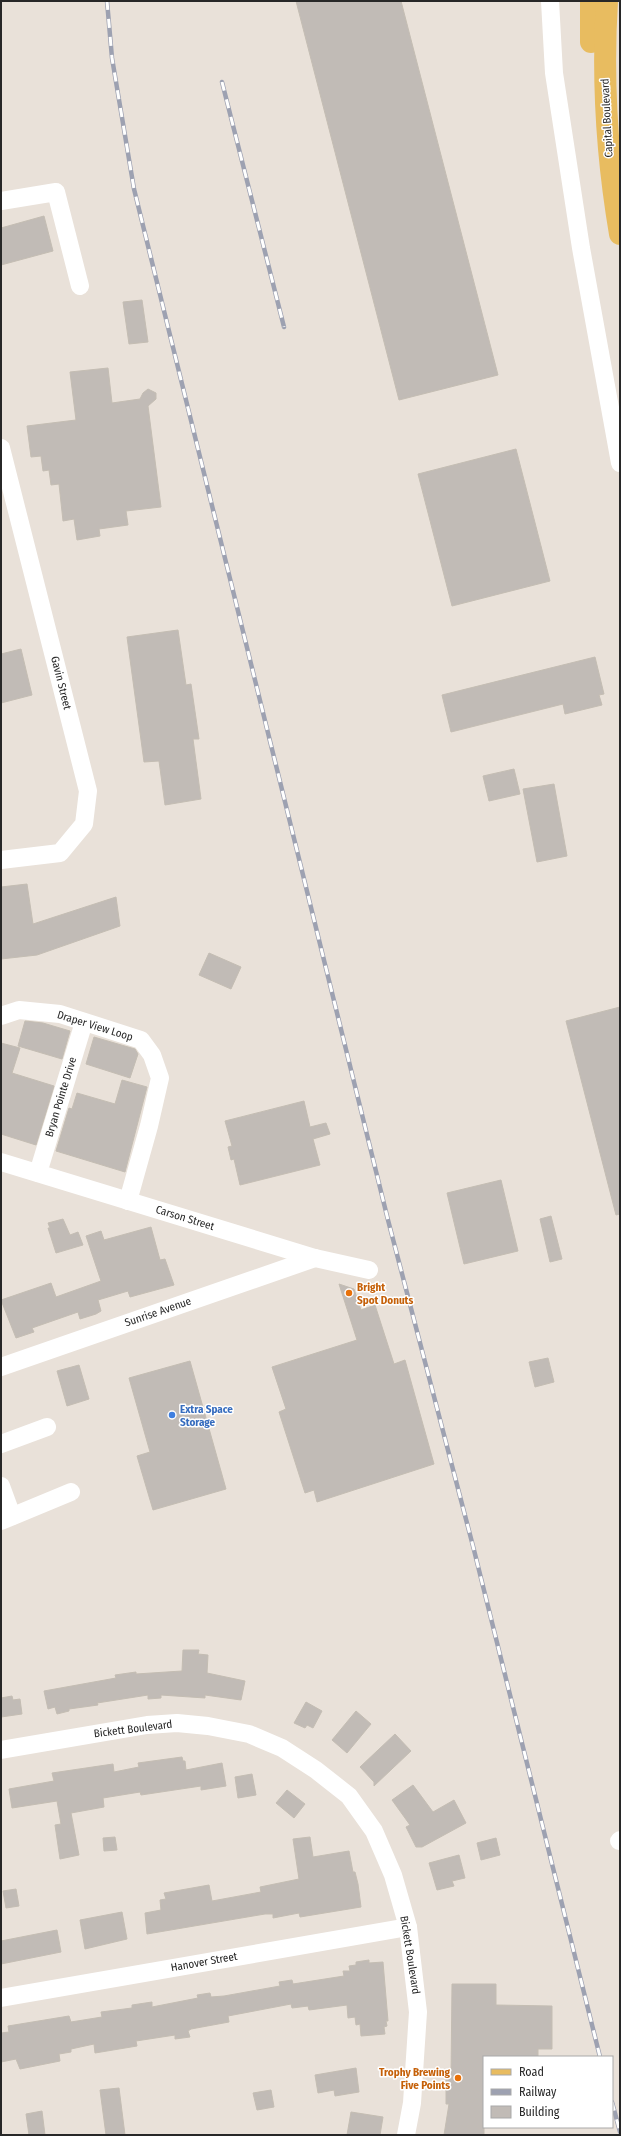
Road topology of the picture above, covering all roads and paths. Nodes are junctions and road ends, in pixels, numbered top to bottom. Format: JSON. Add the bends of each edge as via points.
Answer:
{"nodes":[{"id":1,"x":550,"y":1,"type":"edge"},
{"id":2,"x":591,"y":1,"type":"edge"},
{"id":3,"x":607,"y":1,"type":"edge"},
{"id":4,"x":606,"y":130,"type":"junction"},
{"id":5,"x":1,"y":201,"type":"edge"},
{"id":6,"x":620,"y":234,"type":"edge"},
{"id":7,"x":80,"y":286,"type":"dead end"},
{"id":8,"x":1,"y":448,"type":"edge"},
{"id":9,"x":620,"y":463,"type":"edge"},
{"id":10,"x":1,"y":860,"type":"edge"},
{"id":11,"x":1,"y":1016,"type":"edge"},
{"id":12,"x":84,"y":1022,"type":"junction"},
{"id":13,"x":1,"y":1162,"type":"edge"},
{"id":14,"x":38,"y":1173,"type":"junction"},
{"id":15,"x":128,"y":1201,"type":"junction"},
{"id":16,"x":315,"y":1258,"type":"junction"},
{"id":17,"x":369,"y":1270,"type":"dead end"},
{"id":18,"x":1,"y":1367,"type":"edge"},
{"id":19,"x":47,"y":1427,"type":"dead end"},
{"id":20,"x":1,"y":1444,"type":"edge"},
{"id":21,"x":1,"y":1486,"type":"edge"},
{"id":22,"x":70,"y":1492,"type":"dead end"},
{"id":23,"x":7,"y":1518,"type":"edge"},
{"id":24,"x":1,"y":1750,"type":"edge"},
{"id":25,"x":408,"y":1927,"type":"junction"},
{"id":26,"x":1,"y":1998,"type":"edge"},
{"id":27,"x":406,"y":2135,"type":"edge"}],
"edges":[{"from":1,"to":9,"type":"street","via":[[554,73],[581,248]]},
{"from":2,"to":4,"type":"main road","via":[[592,86]]},
{"from":3,"to":4,"type":"main road","name":"Capital Boulevard","via":[[604,73]]},
{"from":4,"to":6,"type":"main road","name":"Capital Boulevard"},
{"from":5,"to":7,"type":"street","via":[[56,192]]},
{"from":8,"to":10,"type":"street","name":"Gavin Street","via":[[88,791],[84,824],[60,853]]},
{"from":11,"to":12,"type":"street","name":"Draper View Loop","via":[[20,1010],[60,1014]]},
{"from":12,"to":14,"type":"street","name":"Bryan Pointe Drive"},
{"from":12,"to":15,"type":"street","name":"Draper View Loop","via":[[141,1040],[152,1055],[160,1078]]},
{"from":13,"to":14,"type":"street","name":"Carson Street"},
{"from":14,"to":15,"type":"street","name":"Carson Street"},
{"from":15,"to":16,"type":"street","name":"Carson Street"},
{"from":16,"to":17,"type":"street","name":"Carson Street"},
{"from":16,"to":18,"type":"street","name":"Sunrise Avenue"},
{"from":19,"to":20,"type":"street"},
{"from":21,"to":23,"type":"street"},
{"from":22,"to":23,"type":"street"},
{"from":24,"to":25,"type":"street","name":"Bickett Boulevard","via":[[147,1725],[177,1723],[249,1734],[282,1748],[349,1796],[374,1831],[393,1875]]},
{"from":25,"to":26,"type":"street","name":"Hanover Street"},
{"from":25,"to":27,"type":"street","name":"Bickett Boulevard","via":[[418,2012],[412,2103]]}]}
